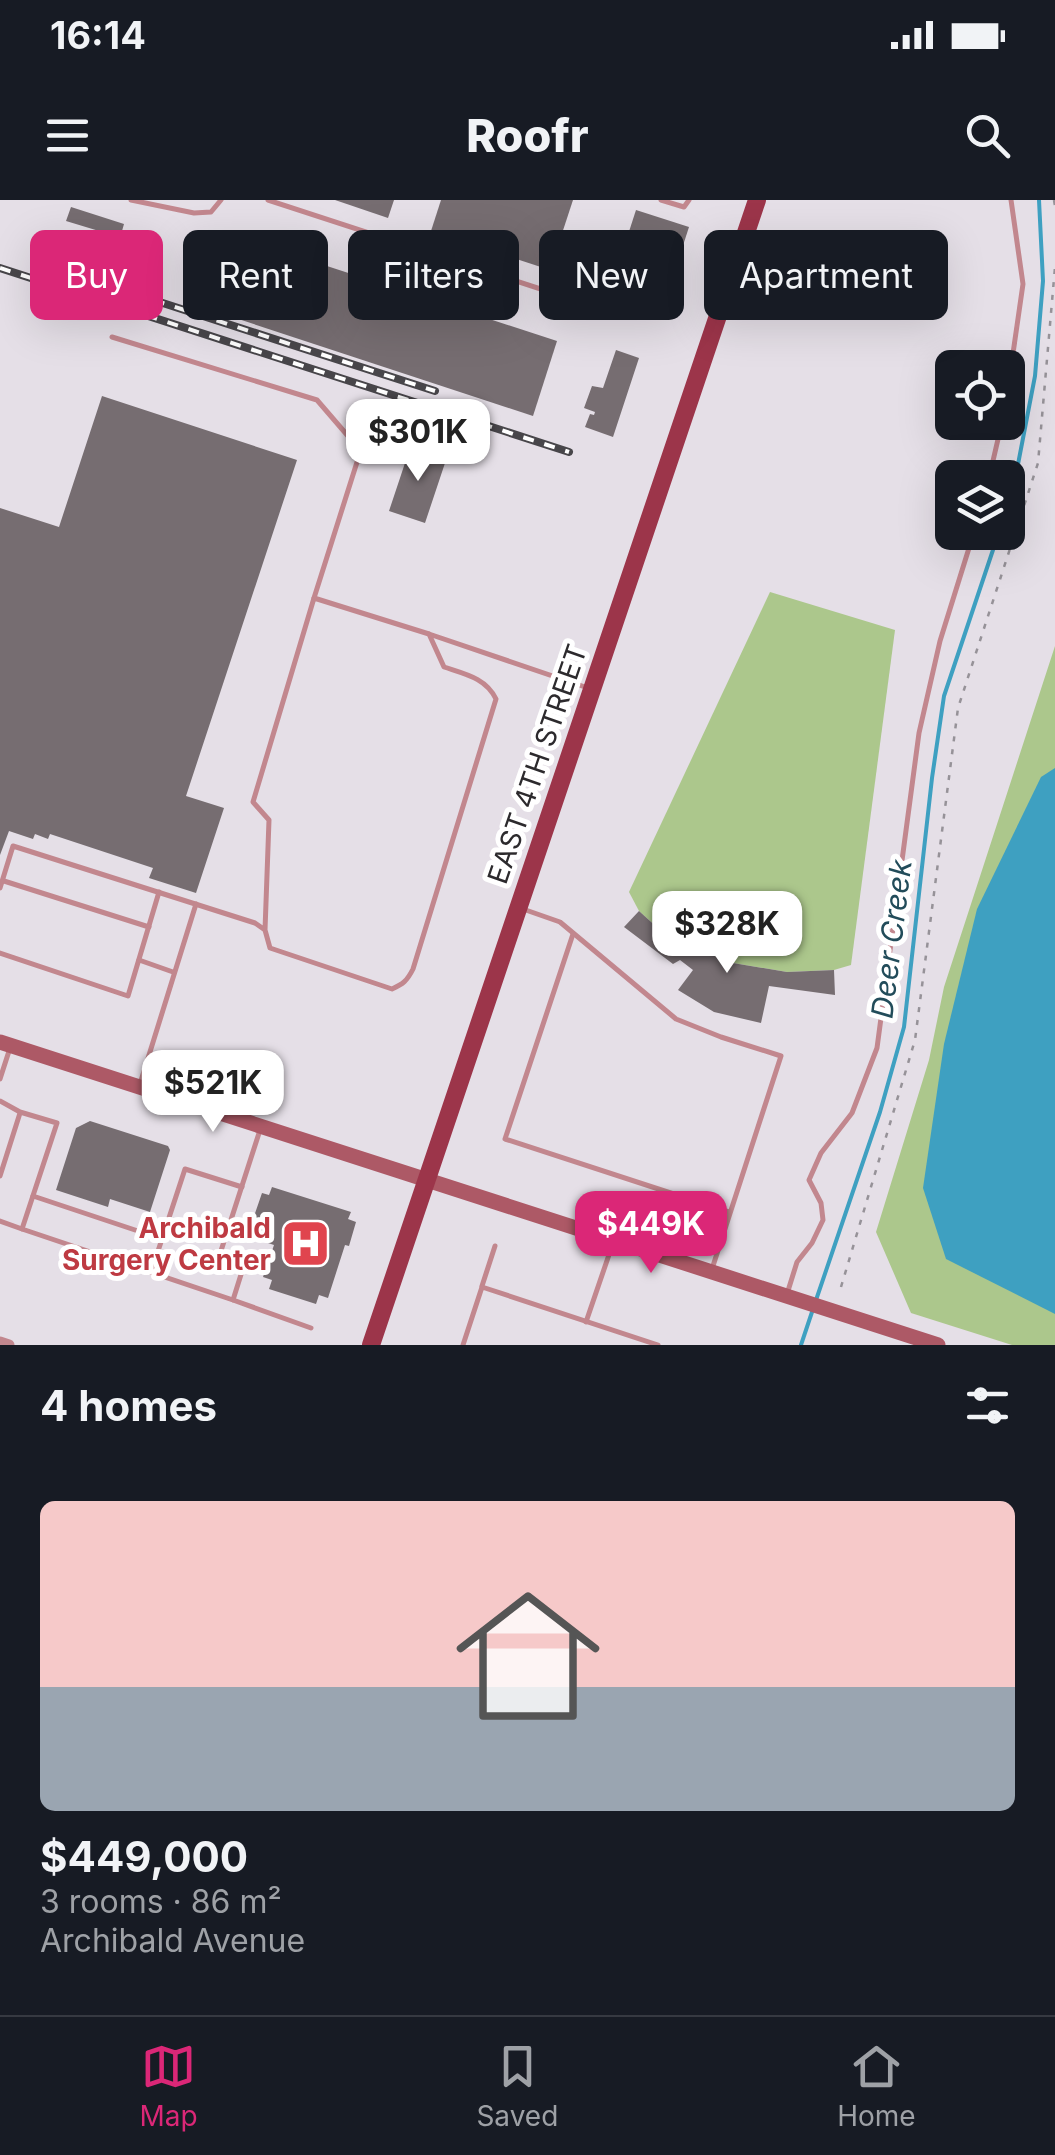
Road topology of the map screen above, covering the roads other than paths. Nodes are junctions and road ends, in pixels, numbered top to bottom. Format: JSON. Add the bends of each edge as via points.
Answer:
{"nodes":[{"id":1,"x":131,"y":200,"type":"edge"},
{"id":2,"x":221,"y":200,"type":"edge"},
{"id":3,"x":268,"y":200,"type":"edge"},
{"id":4,"x":660,"y":200,"type":"edge"},
{"id":5,"x":689,"y":200,"type":"edge"},
{"id":6,"x":1011,"y":200,"type":"edge"},
{"id":7,"x":752,"y":201,"type":"edge"},
{"id":8,"x":539,"y":288,"type":"edge"},
{"id":9,"x":112,"y":337,"type":"dead end"},
{"id":10,"x":1013,"y":350,"type":"edge"},
{"id":11,"x":968,"y":550,"type":"edge"},
{"id":12,"x":314,"y":598,"type":"junction"},
{"id":13,"x":429,"y":634,"type":"junction"},
{"id":14,"x":591,"y":689,"type":"junction"},
{"id":15,"x":1,"y":884,"type":"edge"},
{"id":16,"x":159,"y":892,"type":"junction"},
{"id":17,"x":196,"y":904,"type":"junction"},
{"id":18,"x":518,"y":907,"type":"junction"},
{"id":19,"x":148,"y":926,"type":"junction"},
{"id":20,"x":265,"y":930,"type":"junction"},
{"id":21,"x":573,"y":934,"type":"junction"},
{"id":22,"x":0,"y":953,"type":"edge"},
{"id":23,"x":140,"y":960,"type":"junction"},
{"id":24,"x":173,"y":972,"type":"junction"},
{"id":25,"x":6,"y":1044,"type":"edge"},
{"id":26,"x":0,"y":1079,"type":"edge"},
{"id":27,"x":139,"y":1087,"type":"junction"},
{"id":28,"x":0,"y":1100,"type":"edge"},
{"id":29,"x":20,"y":1112,"type":"junction"},
{"id":30,"x":261,"y":1127,"type":"junction"},
{"id":31,"x":0,"y":1176,"type":"edge"},
{"id":32,"x":424,"y":1180,"type":"junction"},
{"id":33,"x":242,"y":1187,"type":"junction"},
{"id":34,"x":33,"y":1196,"type":"junction"},
{"id":35,"x":729,"y":1212,"type":"junction"},
{"id":36,"x":0,"y":1221,"type":"edge"},
{"id":37,"x":22,"y":1229,"type":"junction"},
{"id":38,"x":162,"y":1239,"type":"junction"},
{"id":39,"x":614,"y":1240,"type":"junction"},
{"id":40,"x":494,"y":1246,"type":"dead end"},
{"id":41,"x":151,"y":1272,"type":"junction"},
{"id":42,"x":711,"y":1272,"type":"junction"},
{"id":43,"x":482,"y":1287,"type":"junction"},
{"id":44,"x":794,"y":1298,"type":"junction"},
{"id":45,"x":233,"y":1300,"type":"junction"},
{"id":46,"x":586,"y":1322,"type":"junction"},
{"id":47,"x":311,"y":1328,"type":"dead end"},
{"id":48,"x":0,"y":1342,"type":"edge"},
{"id":49,"x":8,"y":1345,"type":"edge"},
{"id":50,"x":370,"y":1345,"type":"edge"},
{"id":51,"x":462,"y":1345,"type":"edge"},
{"id":52,"x":658,"y":1345,"type":"edge"},
{"id":53,"x":938,"y":1345,"type":"edge"}],
"edges":[{"from":1,"to":2,"type":"lane","via":[[194,213],[211,212]]},
{"from":3,"to":8,"type":"lane"},
{"from":4,"to":5,"type":"lane","via":[[684,206]]},
{"from":6,"to":10,"type":"lane","via":[[1022,284]]},
{"from":7,"to":14,"type":"main road","name":"EAST 4TH STREET"},
{"from":9,"to":12,"type":"lane","via":[[317,400],[348,436],[358,459]]},
{"from":11,"to":44,"type":"lane","via":[[918,733],[877,1048],[852,1113],[821,1153],[810,1180],[823,1220],[797,1262]]},
{"from":12,"to":13,"type":"lane"},
{"from":12,"to":20,"type":"lane","via":[[253,802],[269,820]]},
{"from":13,"to":14,"type":"lane"},
{"from":13,"to":20,"type":"lane","via":[[444,667],[478,679],[496,699],[407,981],[392,990],[270,948]]},
{"from":14,"to":18,"type":"main road","name":"EAST 4TH STREET"},
{"from":15,"to":16,"type":"lane","via":[[14,846]]},
{"from":15,"to":19,"type":"lane"},
{"from":16,"to":17,"type":"lane"},
{"from":16,"to":19,"type":"lane"},
{"from":17,"to":20,"type":"lane"},
{"from":17,"to":24,"type":"lane"},
{"from":18,"to":21,"type":"lane","via":[[560,922]]},
{"from":18,"to":32,"type":"main road","name":"EAST 4TH STREET"},
{"from":19,"to":23,"type":"lane"},
{"from":21,"to":35,"type":"lane","via":[[676,1020],[781,1056]]},
{"from":21,"to":35,"type":"lane","via":[[504,1139]]},
{"from":22,"to":23,"type":"lane","via":[[128,996]]},
{"from":23,"to":24,"type":"lane"},
{"from":24,"to":27,"type":"lane"},
{"from":25,"to":26,"type":"lane"},
{"from":25,"to":27,"type":"main road"},
{"from":27,"to":30,"type":"main road"},
{"from":28,"to":29,"type":"lane"},
{"from":29,"to":31,"type":"lane"},
{"from":29,"to":34,"type":"lane","via":[[57,1123]]},
{"from":30,"to":32,"type":"main road"},
{"from":30,"to":33,"type":"lane"},
{"from":32,"to":39,"type":"main road"},
{"from":32,"to":50,"type":"main road","name":"EAST 4TH STREET"},
{"from":33,"to":38,"type":"lane","via":[[185,1168]]},
{"from":33,"to":45,"type":"lane","via":[[219,1257],[244,1265]]},
{"from":34,"to":37,"type":"lane"},
{"from":34,"to":38,"type":"lane"},
{"from":35,"to":42,"type":"lane"},
{"from":36,"to":37,"type":"lane"},
{"from":37,"to":41,"type":"lane"},
{"from":38,"to":41,"type":"lane"},
{"from":39,"to":42,"type":"main road"},
{"from":39,"to":46,"type":"lane"},
{"from":40,"to":43,"type":"lane"},
{"from":41,"to":45,"type":"lane"},
{"from":42,"to":44,"type":"main road"},
{"from":43,"to":46,"type":"lane"},
{"from":43,"to":51,"type":"lane"},
{"from":44,"to":53,"type":"main road"},
{"from":45,"to":47,"type":"lane"},
{"from":46,"to":52,"type":"lane"},
{"from":48,"to":49,"type":"street"}]}
